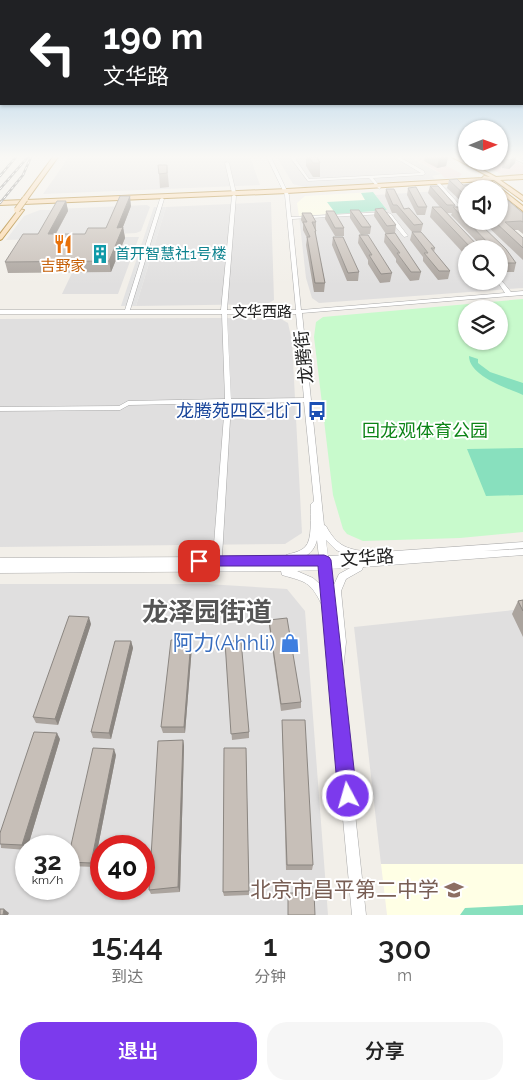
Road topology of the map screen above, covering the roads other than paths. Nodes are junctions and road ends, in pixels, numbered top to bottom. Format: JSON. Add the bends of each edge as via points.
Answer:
{"nodes":[{"id":1,"x":162,"y":199,"type":"edge"},
{"id":2,"x":26,"y":200,"type":"edge"},
{"id":3,"x":134,"y":200,"type":"edge"},
{"id":4,"x":234,"y":200,"type":"edge"},
{"id":5,"x":288,"y":200,"type":"edge"},
{"id":6,"x":511,"y":200,"type":"edge"},
{"id":7,"x":0,"y":204,"type":"edge"},
{"id":8,"x":523,"y":209,"type":"edge"},
{"id":9,"x":19,"y":210,"type":"junction"},
{"id":10,"x":290,"y":218,"type":"junction"},
{"id":11,"x":0,"y":232,"type":"edge"},
{"id":12,"x":406,"y":236,"type":"dead end"},
{"id":13,"x":0,"y":238,"type":"edge"},
{"id":14,"x":506,"y":290,"type":"edge"},
{"id":15,"x":523,"y":293,"type":"edge"},
{"id":16,"x":509,"y":294,"type":"junction"},
{"id":17,"x":0,"y":312,"type":"edge"},
{"id":18,"x":126,"y":312,"type":"junction"},
{"id":19,"x":224,"y":312,"type":"junction"},
{"id":20,"x":299,"y":312,"type":"junction"},
{"id":21,"x":308,"y":400,"type":"junction"},
{"id":22,"x":228,"y":402,"type":"junction"},
{"id":23,"x":0,"y":409,"type":"edge"},
{"id":24,"x":317,"y":489,"type":"junction"},
{"id":25,"x":318,"y":504,"type":"junction"},
{"id":26,"x":523,"y":545,"type":"edge"},
{"id":27,"x":440,"y":552,"type":"junction"},
{"id":28,"x":523,"y":552,"type":"edge"},
{"id":29,"x":0,"y":562,"type":"edge"},
{"id":30,"x":385,"y":563,"type":"junction"},
{"id":31,"x":216,"y":564,"type":"junction"},
{"id":32,"x":324,"y":564,"type":"junction"},
{"id":33,"x":0,"y":569,"type":"edge"},
{"id":34,"x":330,"y":624,"type":"junction"},
{"id":35,"x":338,"y":698,"type":"junction"},
{"id":36,"x":359,"y":915,"type":"edge"}],
"edges":[{"from":1,"to":18,"type":"street"},
{"from":2,"to":9,"type":"main road","bridge":true},
{"from":3,"to":7,"type":"main road"},
{"from":4,"to":19,"type":"street"},
{"from":5,"to":10,"type":"street","name":"龙腾街"},
{"from":6,"to":8,"type":"main road"},
{"from":9,"to":11,"type":"main road"},
{"from":9,"to":13,"type":"main road"},
{"from":10,"to":12,"type":"street","via":[[385,213]]},
{"from":10,"to":20,"type":"street","name":"龙腾街"},
{"from":14,"to":16,"type":"street"},
{"from":15,"to":16,"type":"street","name":"文华西路"},
{"from":16,"to":20,"type":"street","name":"文华西路"},
{"from":17,"to":18,"type":"street","name":"文华西路"},
{"from":18,"to":19,"type":"street","name":"文华西路"},
{"from":19,"to":20,"type":"street","name":"文华西路"},
{"from":19,"to":22,"type":"street"},
{"from":20,"to":21,"type":"street","name":"龙腾街"},
{"from":21,"to":22,"type":"street"},
{"from":21,"to":24,"type":"street","name":"龙腾街"},
{"from":22,"to":23,"type":"street","via":[[128,403],[120,408]]},
{"from":22,"to":31,"type":"street"},
{"from":24,"to":25,"type":"street","name":"龙腾街"},
{"from":24,"to":31,"type":"street","via":[[314,540],[308,551],[288,557],[249,558]]},
{"from":25,"to":27,"type":"street","via":[[327,536],[344,551],[358,554]]},
{"from":25,"to":32,"type":"street","name":"龙腾街"},
{"from":26,"to":27,"type":"street","name":"文华路"},
{"from":27,"to":32,"type":"street","name":"文华路"},
{"from":28,"to":30,"type":"street","name":"文华路"},
{"from":29,"to":31,"type":"street","name":"文华路"},
{"from":30,"to":32,"type":"street","name":"文华路"},
{"from":30,"to":35,"type":"street","via":[[353,570],[342,577],[337,586],[341,642]]},
{"from":31,"to":32,"type":"street","name":"文华路"},
{"from":31,"to":33,"type":"street","name":"文华路"},
{"from":31,"to":34,"type":"street","via":[[244,571],[281,571],[304,576],[322,594]]},
{"from":32,"to":34,"type":"street","name":"龙腾街"},
{"from":34,"to":35,"type":"street"},
{"from":35,"to":36,"type":"street"}]}
